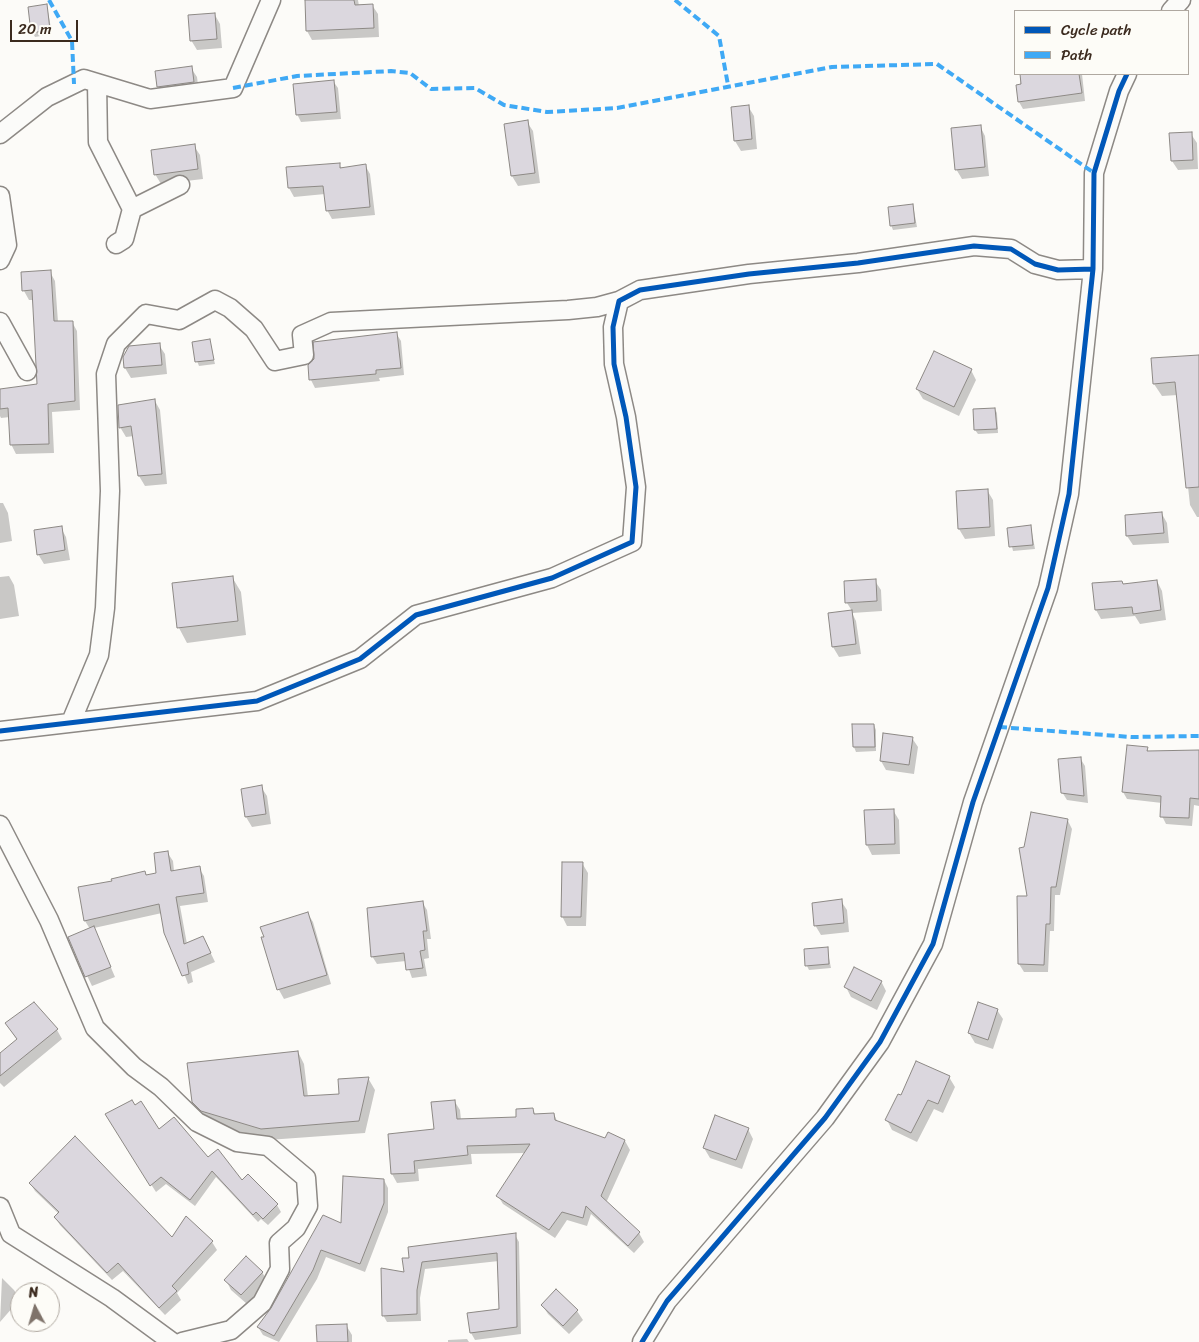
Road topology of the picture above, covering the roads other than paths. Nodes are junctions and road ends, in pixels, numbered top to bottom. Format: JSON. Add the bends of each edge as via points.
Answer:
{"nodes":[{"id":1,"x":271,"y":0,"type":"edge"},
{"id":2,"x":1182,"y":0,"type":"edge"},
{"id":3,"x":1172,"y":10,"type":"edge"},
{"id":4,"x":1127,"y":75,"type":"edge"},
{"id":5,"x":97,"y":83,"type":"junction"},
{"id":6,"x":0,"y":134,"type":"edge"},
{"id":7,"x":180,"y":185,"type":"dead end"},
{"id":8,"x":0,"y":196,"type":"edge"},
{"id":9,"x":132,"y":209,"type":"junction"},
{"id":10,"x":116,"y":244,"type":"dead end"},
{"id":11,"x":0,"y":260,"type":"edge"},
{"id":12,"x":1093,"y":270,"type":"junction"},
{"id":13,"x":619,"y":301,"type":"junction"},
{"id":14,"x":0,"y":322,"type":"edge"},
{"id":15,"x":28,"y":371,"type":"dead end"},
{"id":16,"x":71,"y":722,"type":"junction"},
{"id":17,"x":0,"y":731,"type":"edge"},
{"id":18,"x":0,"y":825,"type":"edge"},
{"id":19,"x":0,"y":1206,"type":"edge"},
{"id":20,"x":172,"y":1342,"type":"edge"},
{"id":21,"x":182,"y":1342,"type":"edge"},
{"id":22,"x":642,"y":1342,"type":"edge"}],
"edges":[{"from":1,"to":5,"type":"street","via":[[234,88],[150,99]]},
{"from":2,"to":3,"type":"street"},
{"from":4,"to":12,"type":"street","via":[[1094,173]]},
{"from":5,"to":6,"type":"street","via":[[84,79],[47,97]]},
{"from":5,"to":9,"type":"street","via":[[98,142]]},
{"from":7,"to":9,"type":"street"},
{"from":8,"to":11,"type":"street","via":[[7,245]]},
{"from":9,"to":10,"type":"street","via":[[124,238]]},
{"from":12,"to":13,"type":"street","via":[[1058,270],[1035,264],[1011,249],[974,246],[640,290]]},
{"from":12,"to":22,"type":"street","via":[[1069,494],[1048,588],[973,802],[933,944],[880,1042],[825,1118],[667,1301]]},
{"from":13,"to":16,"type":"street","via":[[613,327],[614,354],[636,487],[632,542],[552,578],[416,615],[360,659],[257,701]]},
{"from":13,"to":16,"type":"street","via":[[568,310],[331,322],[302,335],[304,355],[275,361],[254,329],[230,308],[215,300],[179,320],[146,314],[116,344],[106,374],[110,491],[105,608],[100,655]]},
{"from":14,"to":15,"type":"street"},
{"from":16,"to":17,"type":"street"},
{"from":18,"to":21,"type":"street","via":[[49,920],[95,1028],[134,1068],[161,1087],[197,1122],[237,1142],[268,1146],[306,1178],[308,1206],[296,1228],[279,1244],[280,1269],[262,1303],[231,1330]]},
{"from":19,"to":20,"type":"street","via":[[11,1234],[112,1298]]}]}
